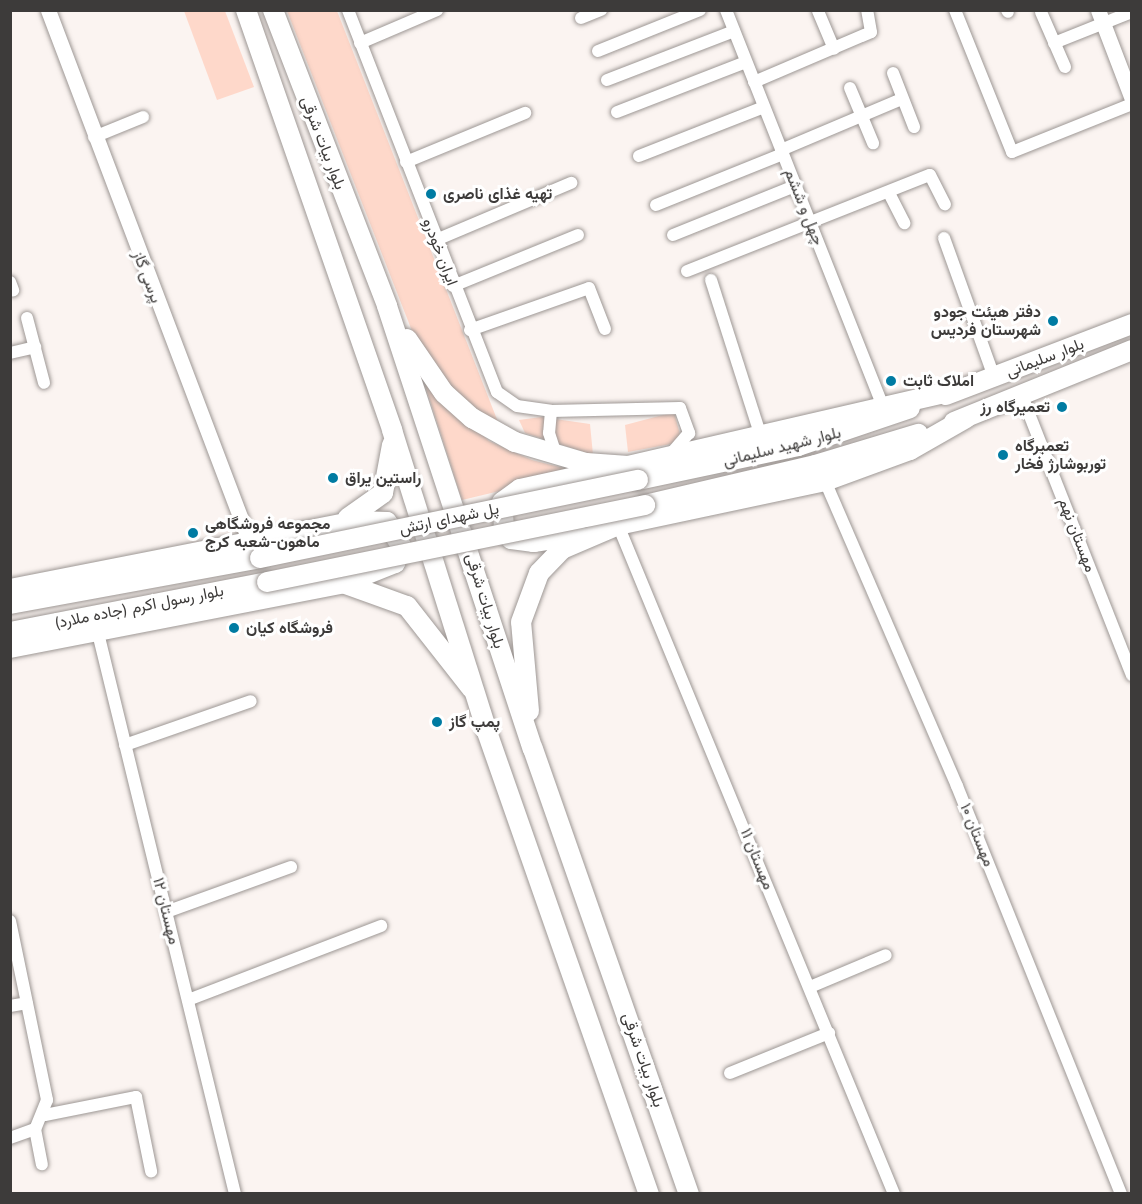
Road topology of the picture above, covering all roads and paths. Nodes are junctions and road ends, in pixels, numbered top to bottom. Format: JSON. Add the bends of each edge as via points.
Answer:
{"nodes":[{"id":1,"x":48,"y":10,"type":"edge"},
{"id":2,"x":246,"y":10,"type":"edge"},
{"id":3,"x":273,"y":10,"type":"edge"},
{"id":4,"x":348,"y":10,"type":"edge"},
{"id":5,"x":438,"y":10,"type":"edge"},
{"id":6,"x":601,"y":10,"type":"edge"},
{"id":7,"x":700,"y":10,"type":"edge"},
{"id":8,"x":726,"y":10,"type":"edge"},
{"id":9,"x":867,"y":10,"type":"edge"},
{"id":10,"x":955,"y":10,"type":"edge"},
{"id":11,"x":818,"y":11,"type":"edge"},
{"id":12,"x":1041,"y":12,"type":"dead end"},
{"id":13,"x":1131,"y":12,"type":"edge"},
{"id":14,"x":1101,"y":17,"type":"edge"},
{"id":15,"x":581,"y":18,"type":"dead end"},
{"id":16,"x":734,"y":31,"type":"junction"},
{"id":17,"x":360,"y":43,"type":"junction"},
{"id":18,"x":1054,"y":43,"type":"junction"},
{"id":19,"x":834,"y":49,"type":"junction"},
{"id":20,"x":598,"y":51,"type":"dead end"},
{"id":21,"x":746,"y":62,"type":"junction"},
{"id":22,"x":1065,"y":67,"type":"dead end"},
{"id":23,"x":893,"y":73,"type":"dead end"},
{"id":24,"x":607,"y":80,"type":"dead end"},
{"id":25,"x":754,"y":82,"type":"junction"},
{"id":26,"x":850,"y":88,"type":"dead end"},
{"id":27,"x":902,"y":99,"type":"junction"},
{"id":28,"x":1131,"y":99,"type":"edge"},
{"id":29,"x":1131,"y":104,"type":"edge"},
{"id":30,"x":764,"y":107,"type":"junction"},
{"id":31,"x":617,"y":111,"type":"dead end"},
{"id":32,"x":525,"y":113,"type":"dead end"},
{"id":33,"x":862,"y":116,"type":"junction"},
{"id":34,"x":142,"y":117,"type":"dead end"},
{"id":35,"x":914,"y":127,"type":"dead end"},
{"id":36,"x":94,"y":137,"type":"junction"},
{"id":37,"x":873,"y":143,"type":"dead end"},
{"id":38,"x":782,"y":152,"type":"junction"},
{"id":39,"x":639,"y":156,"type":"dead end"},
{"id":40,"x":406,"y":162,"type":"junction"},
{"id":41,"x":571,"y":183,"type":"dead end"},
{"id":42,"x":795,"y":186,"type":"junction"},
{"id":43,"x":888,"y":193,"type":"junction"},
{"id":44,"x":945,"y":204,"type":"dead end"},
{"id":45,"x":656,"y":206,"type":"dead end"},
{"id":46,"x":904,"y":223,"type":"dead end"},
{"id":47,"x":811,"y":225,"type":"junction"},
{"id":48,"x":578,"y":235,"type":"dead end"},
{"id":49,"x":674,"y":235,"type":"dead end"},
{"id":50,"x":944,"y":238,"type":"dead end"},
{"id":51,"x":435,"y":240,"type":"junction"},
{"id":52,"x":687,"y":271,"type":"dead end"},
{"id":53,"x":711,"y":280,"type":"dead end"},
{"id":54,"x":453,"y":286,"type":"junction"},
{"id":55,"x":387,"y":306,"type":"junction"},
{"id":56,"x":27,"y":318,"type":"dead end"},
{"id":57,"x":1131,"y":324,"type":"edge"},
{"id":58,"x":605,"y":329,"type":"dead end"},
{"id":59,"x":470,"y":330,"type":"junction"},
{"id":60,"x":35,"y":347,"type":"junction"},
{"id":61,"x":1131,"y":350,"type":"edge"},
{"id":62,"x":10,"y":353,"type":"edge"},
{"id":63,"x":994,"y":377,"type":"junction"},
{"id":64,"x":44,"y":383,"type":"dead end"},
{"id":65,"x":957,"y":390,"type":"junction"},
{"id":66,"x":1022,"y":396,"type":"junction"},
{"id":67,"x":882,"y":404,"type":"junction"},
{"id":68,"x":551,"y":411,"type":"junction"},
{"id":69,"x":966,"y":418,"type":"junction"},
{"id":70,"x":392,"y":430,"type":"junction"},
{"id":71,"x":914,"y":435,"type":"joint"},
{"id":72,"x":761,"y":437,"type":"junction"},
{"id":73,"x":556,"y":455,"type":"junction"},
{"id":74,"x":666,"y":458,"type":"junction"},
{"id":75,"x":633,"y":473,"type":"junction"},
{"id":76,"x":825,"y":481,"type":"junction"},
{"id":77,"x":645,"y":505,"type":"joint"},
{"id":78,"x":618,"y":525,"type":"junction"},
{"id":79,"x":330,"y":527,"type":"junction"},
{"id":80,"x":592,"y":532,"type":"junction"},
{"id":81,"x":255,"y":550,"type":"junction"},
{"id":82,"x":267,"y":582,"type":"joint"},
{"id":83,"x":343,"y":583,"type":"junction"},
{"id":84,"x":10,"y":589,"type":"edge"},
{"id":85,"x":10,"y":604,"type":"edge"},
{"id":86,"x":97,"y":629,"type":"junction"},
{"id":87,"x":10,"y":632,"type":"edge"},
{"id":88,"x":10,"y":648,"type":"edge"},
{"id":89,"x":1131,"y":675,"type":"edge"},
{"id":90,"x":473,"y":690,"type":"junction"},
{"id":91,"x":251,"y":700,"type":"dead end"},
{"id":92,"x":125,"y":745,"type":"junction"},
{"id":93,"x":533,"y":749,"type":"junction"},
{"id":94,"x":291,"y":867,"type":"dead end"},
{"id":95,"x":166,"y":912,"type":"junction"},
{"id":96,"x":10,"y":921,"type":"edge"},
{"id":97,"x":381,"y":926,"type":"dead end"},
{"id":98,"x":886,"y":955,"type":"dead end"},
{"id":99,"x":810,"y":987,"type":"junction"},
{"id":100,"x":188,"y":1000,"type":"junction"},
{"id":101,"x":27,"y":1003,"type":"junction"},
{"id":102,"x":10,"y":1006,"type":"edge"},
{"id":103,"x":829,"y":1033,"type":"junction"},
{"id":104,"x":730,"y":1073,"type":"dead end"},
{"id":105,"x":45,"y":1115,"type":"junction"},
{"id":106,"x":34,"y":1129,"type":"junction"},
{"id":107,"x":10,"y":1138,"type":"edge"},
{"id":108,"x":42,"y":1164,"type":"dead end"},
{"id":109,"x":151,"y":1171,"type":"dead end"},
{"id":110,"x":235,"y":1194,"type":"edge"},
{"id":111,"x":649,"y":1194,"type":"edge"},
{"id":112,"x":689,"y":1194,"type":"edge"},
{"id":113,"x":894,"y":1194,"type":"edge"},
{"id":114,"x":1120,"y":1194,"type":"edge"}],
"edges":[{"from":1,"to":36,"type":"street","name":"پرسی گاز"},
{"from":2,"to":70,"type":"main road","name":"بلوار بیات شرقی"},
{"from":3,"to":55,"type":"main road","name":"بلوار بیات شرقی"},
{"from":4,"to":17,"type":"street","name":"ایران خودرو"},
{"from":5,"to":17,"type":"street"},
{"from":6,"to":15,"type":"street"},
{"from":7,"to":20,"type":"street"},
{"from":8,"to":16,"type":"street","name":"چهل و ششم"},
{"from":9,"to":19,"type":"street","via":[[874,28]]},
{"from":10,"to":29,"type":"street","via":[[1012,152]]},
{"from":11,"to":19,"type":"street"},
{"from":12,"to":18,"type":"street"},
{"from":13,"to":14,"type":"street"},
{"from":14,"to":18,"type":"street"},
{"from":14,"to":28,"type":"street"},
{"from":16,"to":21,"type":"street","name":"چهل و ششم"},
{"from":16,"to":24,"type":"street"},
{"from":17,"to":40,"type":"street","name":"ایران خودرو"},
{"from":18,"to":22,"type":"street"},
{"from":19,"to":25,"type":"street"},
{"from":21,"to":25,"type":"street","name":"چهل و ششم"},
{"from":21,"to":31,"type":"street"},
{"from":23,"to":27,"type":"street"},
{"from":25,"to":30,"type":"street","name":"چهل و ششم"},
{"from":26,"to":33,"type":"street"},
{"from":27,"to":33,"type":"street"},
{"from":27,"to":35,"type":"street"},
{"from":30,"to":38,"type":"street","name":"چهل و ششم"},
{"from":30,"to":39,"type":"street"},
{"from":32,"to":40,"type":"street"},
{"from":33,"to":37,"type":"street"},
{"from":33,"to":38,"type":"street"},
{"from":34,"to":36,"type":"street"},
{"from":36,"to":81,"type":"street","name":"پرسی گاز"},
{"from":38,"to":42,"type":"street","name":"چهل و ششم"},
{"from":38,"to":45,"type":"street"},
{"from":40,"to":51,"type":"street","name":"ایران خودرو"},
{"from":41,"to":51,"type":"street"},
{"from":42,"to":47,"type":"street","name":"چهل و ششم"},
{"from":42,"to":49,"type":"street"},
{"from":43,"to":44,"type":"street","via":[[930,175]]},
{"from":43,"to":46,"type":"street"},
{"from":43,"to":47,"type":"street"},
{"from":47,"to":52,"type":"street"},
{"from":47,"to":67,"type":"street","name":"چهل و ششم"},
{"from":48,"to":54,"type":"street"},
{"from":50,"to":63,"type":"street"},
{"from":51,"to":54,"type":"street","name":"ایران خودرو"},
{"from":53,"to":72,"type":"street"},
{"from":54,"to":59,"type":"street","name":"ایران خودرو"},
{"from":55,"to":73,"type":"main road","via":[[428,372],[456,406],[491,431]]},
{"from":55,"to":93,"type":"main road","name":"بلوار بیات شرقی"},
{"from":56,"to":60,"type":"street"},
{"from":57,"to":63,"type":"main road","name":"بلوار سلیمانی"},
{"from":58,"to":59,"type":"street","via":[[589,288]]},
{"from":59,"to":68,"type":"street","name":"ایران خودرو","via":[[497,392],[517,406]]},
{"from":60,"to":62,"type":"street"},
{"from":60,"to":64,"type":"street"},
{"from":61,"to":66,"type":"main road","name":"بلوار سلیمانی"},
{"from":63,"to":65,"type":"main road","name":"بلوار سلیمانی"},
{"from":65,"to":67,"type":"main road"},
{"from":65,"to":75,"type":"main road","name":"بلوار شهید سلیمانی","via":[[798,446]]},
{"from":66,"to":69,"type":"main road","name":"بلوار سلیمانی"},
{"from":66,"to":89,"type":"street","name":"مهستان نهم"},
{"from":67,"to":72,"type":"main road"},
{"from":68,"to":73,"type":"street","via":[[549,433]]},
{"from":68,"to":74,"type":"street","via":[[680,408],[689,433]]},
{"from":69,"to":71,"type":"main road","name":"بلوار سلیمانی"},
{"from":69,"to":76,"type":"main road","via":[[910,450]]},
{"from":70,"to":79,"type":"main road","via":[[393,462],[383,494],[365,510]]},
{"from":70,"to":90,"type":"main road","name":"بلوار بیات شرقی"},
{"from":71,"to":77,"type":"main road","name":"بلوار شهید سلیمانی"},
{"from":72,"to":74,"type":"main road"},
{"from":73,"to":75,"type":"main road"},
{"from":74,"to":75,"type":"main road"},
{"from":75,"to":80,"type":"main road","via":[[520,489],[502,502],[504,528],[517,542]]},
{"from":75,"to":81,"type":"main road","name":"پل شهدای ارتش","bridge":true},
{"from":76,"to":78,"type":"main road"},
{"from":76,"to":114,"type":"street","name":"مهستان ۱۰","via":[[957,786]]},
{"from":77,"to":82,"type":"main road","name":"پل شهدای ارتش","bridge":true},
{"from":78,"to":80,"type":"main road"},
{"from":78,"to":99,"type":"street","name":"مهستان ۱۱"},
{"from":79,"to":81,"type":"main road"},
{"from":79,"to":83,"type":"main road","via":[[387,522],[401,546],[395,563],[383,571]]},
{"from":80,"to":93,"type":"main road","via":[[562,549],[539,573],[521,622]]},
{"from":81,"to":84,"type":"main road"},
{"from":81,"to":85,"type":"main road","name":"بلوار رسول اکرم (جاده ملارد)"},
{"from":82,"to":87,"type":"main road","name":"بلوار رسول اکرم (جاده ملارد)"},
{"from":83,"to":86,"type":"main road"},
{"from":83,"to":90,"type":"main road","via":[[407,606],[436,640],[458,677]]},
{"from":86,"to":88,"type":"main road"},
{"from":86,"to":92,"type":"street","name":"مهستان ۱۲"},
{"from":90,"to":111,"type":"main road","name":"بلوار بیات شرقی"},
{"from":91,"to":92,"type":"street"},
{"from":92,"to":95,"type":"street","name":"مهستان ۱۲"},
{"from":93,"to":112,"type":"main road","name":"بلوار بیات شرقی"},
{"from":94,"to":95,"type":"street"},
{"from":95,"to":100,"type":"street","name":"مهستان ۱۲"},
{"from":96,"to":101,"type":"street"},
{"from":97,"to":100,"type":"street"},
{"from":98,"to":99,"type":"street"},
{"from":99,"to":103,"type":"street","name":"مهستان ۱۱"},
{"from":100,"to":110,"type":"street","name":"مهستان ۱۲"},
{"from":101,"to":102,"type":"street"},
{"from":101,"to":105,"type":"street","via":[[47,1100]]},
{"from":103,"to":104,"type":"street"},
{"from":103,"to":113,"type":"street","name":"مهستان ۱۱"},
{"from":105,"to":106,"type":"street"},
{"from":105,"to":109,"type":"street","via":[[136,1097]]},
{"from":106,"to":107,"type":"street"},
{"from":106,"to":108,"type":"street"}]}
